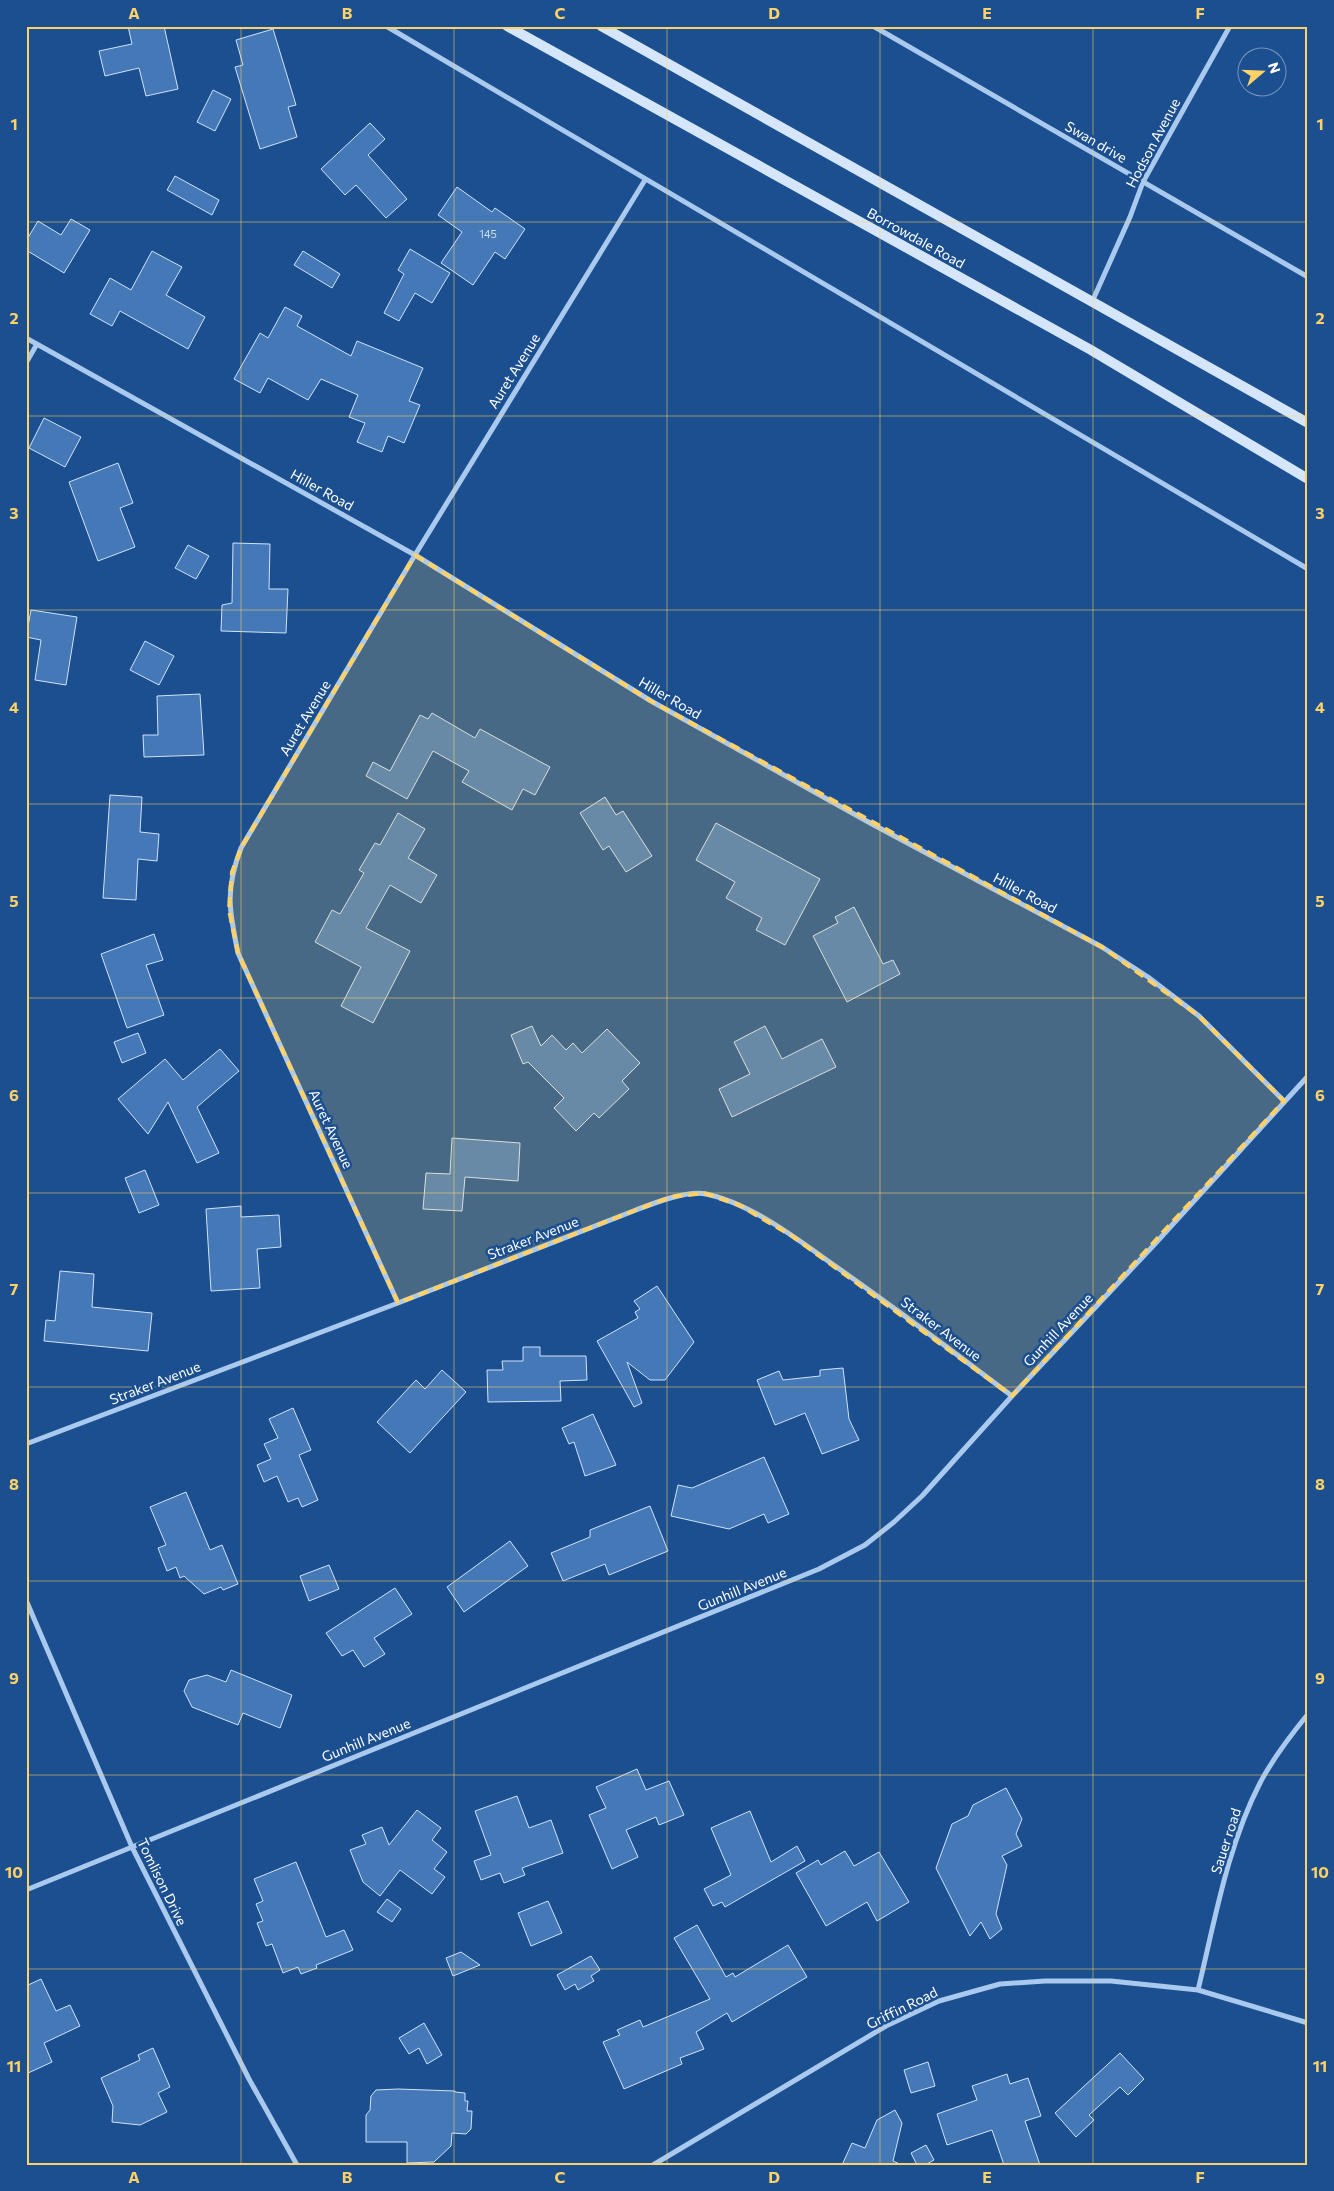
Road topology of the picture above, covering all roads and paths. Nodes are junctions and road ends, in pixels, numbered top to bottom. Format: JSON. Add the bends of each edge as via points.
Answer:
{"nodes":[{"id":1,"x":386,"y":26,"type":"edge"},
{"id":2,"x":508,"y":26,"type":"edge"},
{"id":3,"x":600,"y":26,"type":"edge"},
{"id":4,"x":872,"y":26,"type":"edge"},
{"id":5,"x":1230,"y":26,"type":"edge"},
{"id":6,"x":645,"y":180,"type":"junction"},
{"id":7,"x":1143,"y":182,"type":"junction"},
{"id":8,"x":1308,"y":277,"type":"edge"},
{"id":9,"x":1092,"y":302,"type":"junction"},
{"id":10,"x":26,"y":338,"type":"edge"},
{"id":11,"x":37,"y":344,"type":"junction"},
{"id":12,"x":26,"y":363,"type":"edge"},
{"id":13,"x":1308,"y":423,"type":"edge"},
{"id":14,"x":1308,"y":479,"type":"edge"},
{"id":15,"x":415,"y":555,"type":"junction"},
{"id":16,"x":1308,"y":569,"type":"edge"},
{"id":17,"x":1308,"y":1076,"type":"edge"},
{"id":18,"x":1284,"y":1101,"type":"junction"},
{"id":19,"x":398,"y":1303,"type":"junction"},
{"id":20,"x":1012,"y":1396,"type":"junction"},
{"id":21,"x":26,"y":1444,"type":"edge"},
{"id":22,"x":26,"y":1600,"type":"edge"},
{"id":23,"x":1308,"y":1714,"type":"edge"},
{"id":24,"x":132,"y":1847,"type":"junction"},
{"id":25,"x":26,"y":1890,"type":"edge"},
{"id":26,"x":1198,"y":1990,"type":"junction"},
{"id":27,"x":1308,"y":2023,"type":"edge"},
{"id":28,"x":297,"y":2165,"type":"edge"},
{"id":29,"x":653,"y":2165,"type":"edge"}],
"edges":[{"from":1,"to":6,"type":"street"},
{"from":2,"to":14,"type":"main road","name":"Borrowdale Road","via":[[1091,350]]},
{"from":3,"to":9,"type":"main road"},
{"from":4,"to":7,"type":"street","name":"Swan drive"},
{"from":5,"to":7,"type":"street","name":"Hodson Avenue"},
{"from":6,"to":15,"type":"street","name":"Auret Avenue"},
{"from":6,"to":16,"type":"street"},
{"from":7,"to":8,"type":"street","name":"Swan drive"},
{"from":7,"to":9,"type":"street","name":"Hodson Avenue"},
{"from":9,"to":13,"type":"main road"},
{"from":10,"to":11,"type":"street","name":"Hiller Road"},
{"from":11,"to":12,"type":"street"},
{"from":11,"to":15,"type":"street","name":"Hiller Road"},
{"from":15,"to":18,"type":"street","name":"Hiller Road","via":[[651,701],[1102,947],[1199,1016]]},
{"from":15,"to":19,"type":"street","name":"Auret Avenue","via":[[241,848],[232,872],[229,910],[238,953]]},
{"from":17,"to":18,"type":"street","name":"Gunhill Avenue"},
{"from":18,"to":20,"type":"street","name":"Gunhill Avenue"},
{"from":19,"to":20,"type":"street","name":"Straker Avenue","via":[[671,1197],[704,1193],[740,1205],[792,1236],[897,1309]]},
{"from":19,"to":21,"type":"street","name":"Straker Avenue"},
{"from":20,"to":24,"type":"street","name":"Gunhill Avenue","via":[[922,1496],[894,1522],[865,1545],[819,1570]]},
{"from":22,"to":24,"type":"street","name":"Tomlison Drive"},
{"from":23,"to":26,"type":"street","name":"Sauer road","via":[[1282,1745],[1243,1820]]},
{"from":24,"to":25,"type":"street","name":"Gunhill Avenue"},
{"from":24,"to":28,"type":"street","name":"Tomlison Drive","via":[[249,2079]]},
{"from":26,"to":27,"type":"street","name":"Griffin Road"},
{"from":26,"to":29,"type":"street","name":"Griffin Road","via":[[1111,1981],[1046,1981],[1000,1984],[939,2001],[886,2026]]}]}
